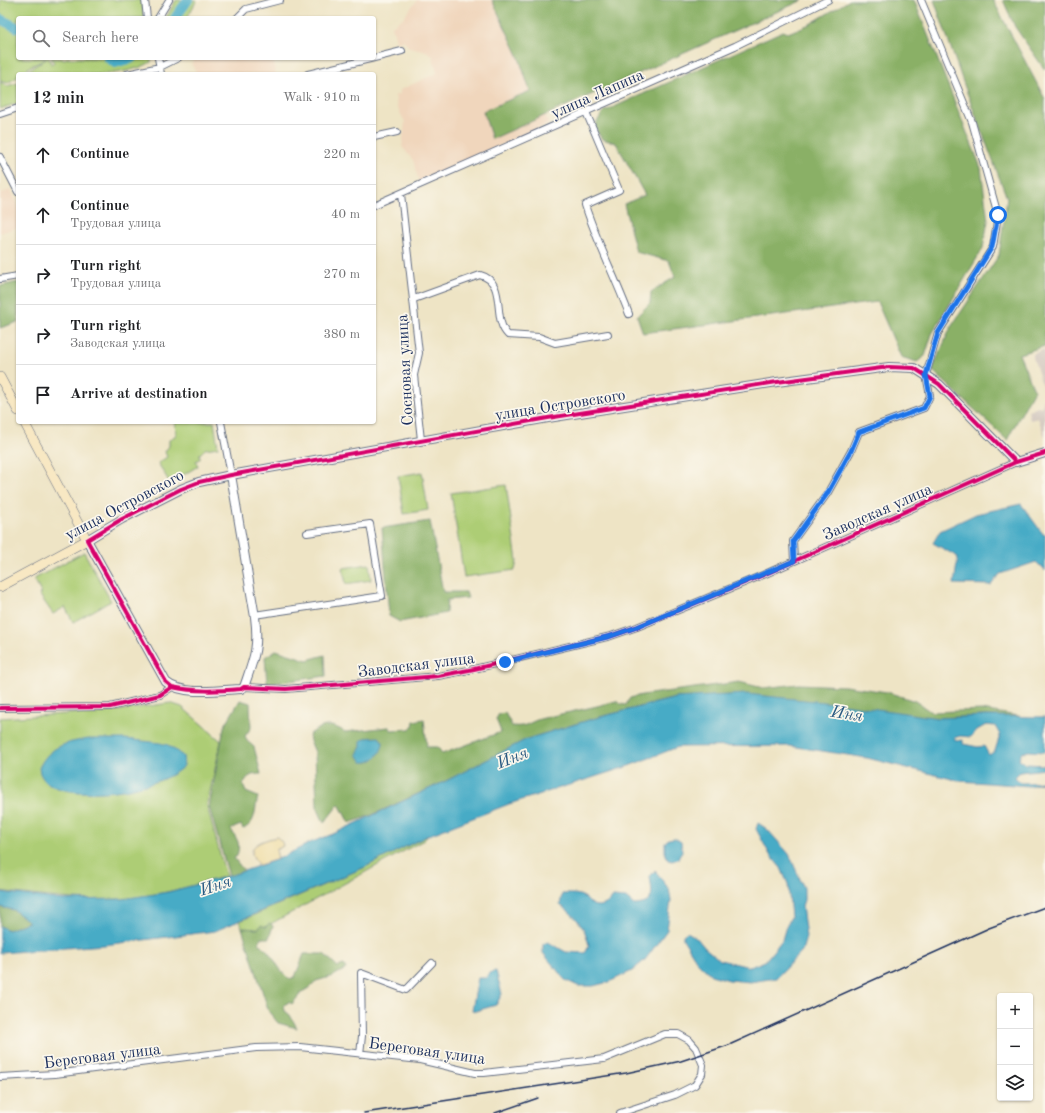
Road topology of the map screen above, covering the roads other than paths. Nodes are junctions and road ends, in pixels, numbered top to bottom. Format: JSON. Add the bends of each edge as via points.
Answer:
{"nodes":[{"id":1,"x":145,"y":0,"type":"edge"},
{"id":2,"x":169,"y":0,"type":"edge"},
{"id":3,"x":280,"y":0,"type":"edge"},
{"id":4,"x":828,"y":0,"type":"edge"},
{"id":5,"x":921,"y":0,"type":"edge"},
{"id":6,"x":147,"y":16,"type":"edge"},
{"id":7,"x":159,"y":16,"type":"edge"},
{"id":8,"x":239,"y":16,"type":"edge"},
{"id":9,"x":402,"y":51,"type":"dead end"},
{"id":10,"x":376,"y":58,"type":"edge"},
{"id":11,"x":158,"y":60,"type":"edge"},
{"id":12,"x":174,"y":60,"type":"edge"},
{"id":13,"x":366,"y":60,"type":"edge"},
{"id":14,"x":160,"y":67,"type":"junction"},
{"id":15,"x":137,"y":72,"type":"edge"},
{"id":16,"x":161,"y":72,"type":"edge"},
{"id":17,"x":316,"y":72,"type":"edge"},
{"id":18,"x":16,"y":109,"type":"edge"},
{"id":19,"x":586,"y":112,"type":"junction"},
{"id":20,"x":0,"y":114,"type":"edge"},
{"id":21,"x":397,"y":132,"type":"dead end"},
{"id":22,"x":376,"y":137,"type":"edge"},
{"id":23,"x":0,"y":157,"type":"edge"},
{"id":24,"x":16,"y":188,"type":"edge"},
{"id":25,"x":400,"y":194,"type":"junction"},
{"id":26,"x":376,"y":203,"type":"edge"},
{"id":27,"x":16,"y":276,"type":"edge"},
{"id":28,"x":0,"y":279,"type":"edge"},
{"id":29,"x":414,"y":299,"type":"junction"},
{"id":30,"x":629,"y":314,"type":"dead end"},
{"id":31,"x":608,"y":334,"type":"dead end"},
{"id":32,"x":926,"y":375,"type":"junction"},
{"id":33,"x":0,"y":377,"type":"edge"},
{"id":34,"x":16,"y":407,"type":"edge"},
{"id":35,"x":25,"y":424,"type":"edge"},
{"id":36,"x":221,"y":424,"type":"edge"},
{"id":37,"x":421,"y":440,"type":"junction"},
{"id":38,"x":1045,"y":453,"type":"edge"},
{"id":39,"x":1016,"y":462,"type":"junction"},
{"id":40,"x":231,"y":475,"type":"junction"},
{"id":41,"x":307,"y":533,"type":"dead end"},
{"id":42,"x":87,"y":540,"type":"junction"},
{"id":43,"x":794,"y":561,"type":"junction"},
{"id":44,"x":2,"y":584,"type":"edge"},
{"id":45,"x":254,"y":615,"type":"junction"},
{"id":46,"x":172,"y":687,"type":"junction"},
{"id":47,"x":244,"y":687,"type":"junction"},
{"id":48,"x":0,"y":708,"type":"edge"},
{"id":49,"x":432,"y":963,"type":"dead end"},
{"id":50,"x":360,"y":1054,"type":"junction"},
{"id":51,"x":0,"y":1077,"type":"edge"},
{"id":52,"x":620,"y":1113,"type":"edge"}],
"edges":[{"from":1,"to":6,"type":"street"},
{"from":2,"to":7,"type":"street"},
{"from":3,"to":8,"type":"street","via":[[246,9]]},
{"from":4,"to":19,"type":"street","name":"улица Лапина","via":[[735,46]]},
{"from":5,"to":32,"type":"street","via":[[972,122],[998,215],[992,247],[938,333]]},
{"from":9,"to":10,"type":"street"},
{"from":11,"to":14,"type":"street"},
{"from":12,"to":14,"type":"street"},
{"from":13,"to":17,"type":"street"},
{"from":14,"to":15,"type":"street"},
{"from":14,"to":16,"type":"street"},
{"from":18,"to":20,"type":"street"},
{"from":19,"to":25,"type":"street","name":"улица Лапина"},
{"from":19,"to":30,"type":"street","via":[[620,190],[585,206]]},
{"from":21,"to":22,"type":"street"},
{"from":23,"to":24,"type":"street"},
{"from":25,"to":26,"type":"street","name":"улица Лапина"},
{"from":25,"to":29,"type":"street","name":"Сосновая улица"},
{"from":27,"to":28,"type":"street"},
{"from":29,"to":31,"type":"street","name":"Сосновая улица","via":[[480,275],[488,277],[496,285],[502,330],[508,335],[540,337],[555,343]]},
{"from":29,"to":37,"type":"street","name":"Сосновая улица","via":[[419,353],[414,375]]},
{"from":32,"to":37,"type":"street","name":"улица Островского","via":[[914,368],[889,367],[777,382]]},
{"from":32,"to":39,"type":"street","name":"улица Островского"},
{"from":32,"to":43,"type":"street","via":[[930,396],[924,408],[859,432],[827,494],[793,541]]},
{"from":33,"to":34,"type":"main road"},
{"from":35,"to":42,"type":"main road"},
{"from":36,"to":40,"type":"street"},
{"from":37,"to":40,"type":"street","name":"улица Островского"},
{"from":38,"to":39,"type":"street"},
{"from":39,"to":43,"type":"street","name":"Заводская улица"},
{"from":40,"to":42,"type":"street","name":"улица Островского","via":[[181,489]]},
{"from":40,"to":45,"type":"street"},
{"from":41,"to":45,"type":"street","via":[[370,524],[382,596]]},
{"from":42,"to":44,"type":"main road","name":"улица Островского"},
{"from":42,"to":46,"type":"street","via":[[141,639],[166,682]]},
{"from":43,"to":47,"type":"street","name":"Заводская улица","via":[[637,627],[604,638],[474,669],[426,677],[332,686],[286,689]]},
{"from":45,"to":47,"type":"street","via":[[256,652]]},
{"from":46,"to":47,"type":"street","name":"Заводская улица","via":[[190,691],[211,691]]},
{"from":46,"to":48,"type":"street","via":[[160,695],[110,707]]},
{"from":49,"to":50,"type":"street","via":[[406,990],[361,973]]},
{"from":50,"to":51,"type":"street","name":"Береговая улица","via":[[300,1047],[256,1048],[55,1074]]},
{"from":50,"to":52,"type":"street","name":"Береговая улица","via":[[428,1061],[484,1073],[604,1059],[666,1034],[678,1034],[689,1040],[701,1058],[703,1068],[700,1080],[685,1091]]}]}
